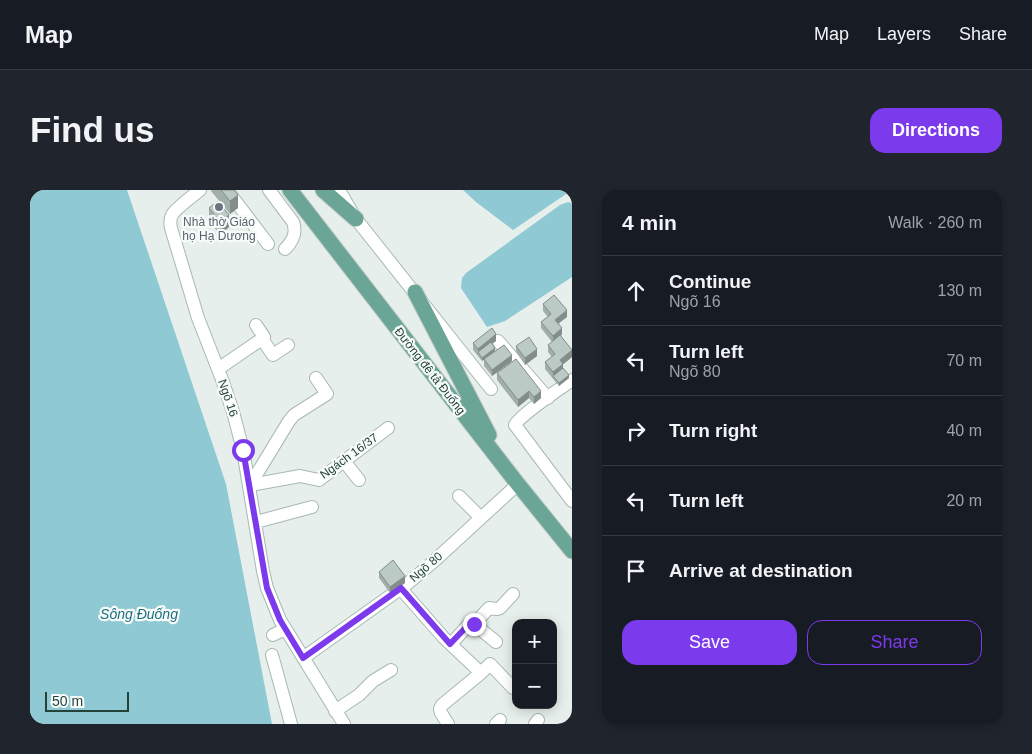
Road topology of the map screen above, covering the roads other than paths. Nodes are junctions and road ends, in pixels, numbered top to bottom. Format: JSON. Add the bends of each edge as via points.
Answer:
{"nodes":[{"id":1,"x":200,"y":190,"type":"edge"},
{"id":2,"x":228,"y":190,"type":"edge"},
{"id":3,"x":269,"y":190,"type":"edge"},
{"id":4,"x":290,"y":190,"type":"edge"},
{"id":5,"x":323,"y":190,"type":"edge"},
{"id":6,"x":339,"y":190,"type":"edge"},
{"id":7,"x":307,"y":211,"type":"junction"},
{"id":8,"x":356,"y":219,"type":"junction"},
{"id":9,"x":293,"y":222,"type":"junction"},
{"id":10,"x":268,"y":244,"type":"dead end"},
{"id":11,"x":285,"y":249,"type":"dead end"},
{"id":12,"x":415,"y":292,"type":"junction"},
{"id":13,"x":256,"y":325,"type":"dead end"},
{"id":14,"x":262,"y":339,"type":"junction"},
{"id":15,"x":498,"y":341,"type":"dead end"},
{"id":16,"x":288,"y":345,"type":"dead end"},
{"id":17,"x":218,"y":369,"type":"junction"},
{"id":18,"x":316,"y":378,"type":"dead end"},
{"id":19,"x":572,"y":380,"type":"edge"},
{"id":20,"x":491,"y":389,"type":"dead end"},
{"id":21,"x":548,"y":398,"type":"junction"},
{"id":22,"x":388,"y":428,"type":"dead end"},
{"id":23,"x":344,"y":461,"type":"junction"},
{"id":24,"x":507,"y":470,"type":"junction"},
{"id":25,"x":359,"y":480,"type":"dead end"},
{"id":26,"x":518,"y":484,"type":"junction"},
{"id":27,"x":250,"y":485,"type":"junction"},
{"id":28,"x":459,"y":496,"type":"dead end"},
{"id":29,"x":572,"y":501,"type":"edge"},
{"id":30,"x":312,"y":507,"type":"dead end"},
{"id":31,"x":480,"y":517,"type":"junction"},
{"id":32,"x":256,"y":522,"type":"junction"},
{"id":33,"x":572,"y":551,"type":"edge"},
{"id":34,"x":401,"y":588,"type":"junction"},
{"id":35,"x":514,"y":594,"type":"dead end"},
{"id":36,"x":474,"y":624,"type":"junction"},
{"id":37,"x":285,"y":629,"type":"junction"},
{"id":38,"x":273,"y":635,"type":"dead end"},
{"id":39,"x":496,"y":642,"type":"dead end"},
{"id":40,"x":450,"y":644,"type":"junction"},
{"id":41,"x":272,"y":655,"type":"dead end"},
{"id":42,"x":303,"y":658,"type":"junction"},
{"id":43,"x":391,"y":670,"type":"dead end"},
{"id":44,"x":481,"y":673,"type":"junction"},
{"id":45,"x":512,"y":687,"type":"edge"},
{"id":46,"x":336,"y":710,"type":"junction"},
{"id":47,"x":291,"y":724,"type":"edge"},
{"id":48,"x":344,"y":724,"type":"edge"},
{"id":49,"x":448,"y":724,"type":"edge"}],
"edges":[{"from":1,"to":17,"type":"street","name":"Ngõ 16","via":[[171,216],[170,222],[198,318]]},
{"from":2,"to":10,"type":"street"},
{"from":3,"to":9,"type":"street"},
{"from":4,"to":7,"type":"main road","name":"Đường đê tả Đuống"},
{"from":5,"to":8,"type":"main road"},
{"from":6,"to":8,"type":"street"},
{"from":7,"to":9,"type":"street"},
{"from":7,"to":24,"type":"main road","name":"Đường đê tả Đuống"},
{"from":8,"to":12,"type":"street"},
{"from":9,"to":11,"type":"street","via":[[294,236]]},
{"from":12,"to":20,"type":"street"},
{"from":12,"to":24,"type":"main road"},
{"from":13,"to":14,"type":"street","via":[[264,337]]},
{"from":14,"to":16,"type":"street","via":[[273,355]]},
{"from":14,"to":17,"type":"street"},
{"from":15,"to":21,"type":"street"},
{"from":17,"to":27,"type":"street","name":"Ngõ 16","via":[[233,412]]},
{"from":18,"to":27,"type":"street","via":[[326,394],[289,421]]},
{"from":19,"to":21,"type":"street"},
{"from":21,"to":29,"type":"street","via":[[515,425]]},
{"from":22,"to":23,"type":"street","name":"Ngách 16/37"},
{"from":23,"to":25,"type":"street"},
{"from":23,"to":27,"type":"street","name":"Ngách 16/37","via":[[319,480],[300,476]]},
{"from":24,"to":26,"type":"main road","name":"Đường đê tả Đuống"},
{"from":26,"to":31,"type":"street","name":"Ngõ 80"},
{"from":26,"to":33,"type":"main road","name":"Đường đê tả Đuống"},
{"from":27,"to":32,"type":"street","name":"Ngõ 16"},
{"from":28,"to":31,"type":"street"},
{"from":30,"to":32,"type":"street"},
{"from":31,"to":34,"type":"street","name":"Ngõ 80","via":[[434,562]]},
{"from":32,"to":37,"type":"street","name":"Ngõ 16","via":[[267,588]]},
{"from":34,"to":40,"type":"street"},
{"from":34,"to":42,"type":"street","name":"Ngõ 80"},
{"from":35,"to":36,"type":"street","via":[[497,609],[487,610]]},
{"from":36,"to":39,"type":"street"},
{"from":36,"to":40,"type":"street","via":[[471,622]]},
{"from":37,"to":38,"type":"street"},
{"from":37,"to":42,"type":"street","name":"Ngõ 16"},
{"from":40,"to":44,"type":"street"},
{"from":41,"to":47,"type":"street"},
{"from":42,"to":46,"type":"street","name":"Ngõ 16"},
{"from":43,"to":46,"type":"street"},
{"from":44,"to":45,"type":"street","via":[[490,664]]},
{"from":44,"to":49,"type":"street","via":[[440,709]]},
{"from":46,"to":48,"type":"street","name":"Ngõ 16"}]}
